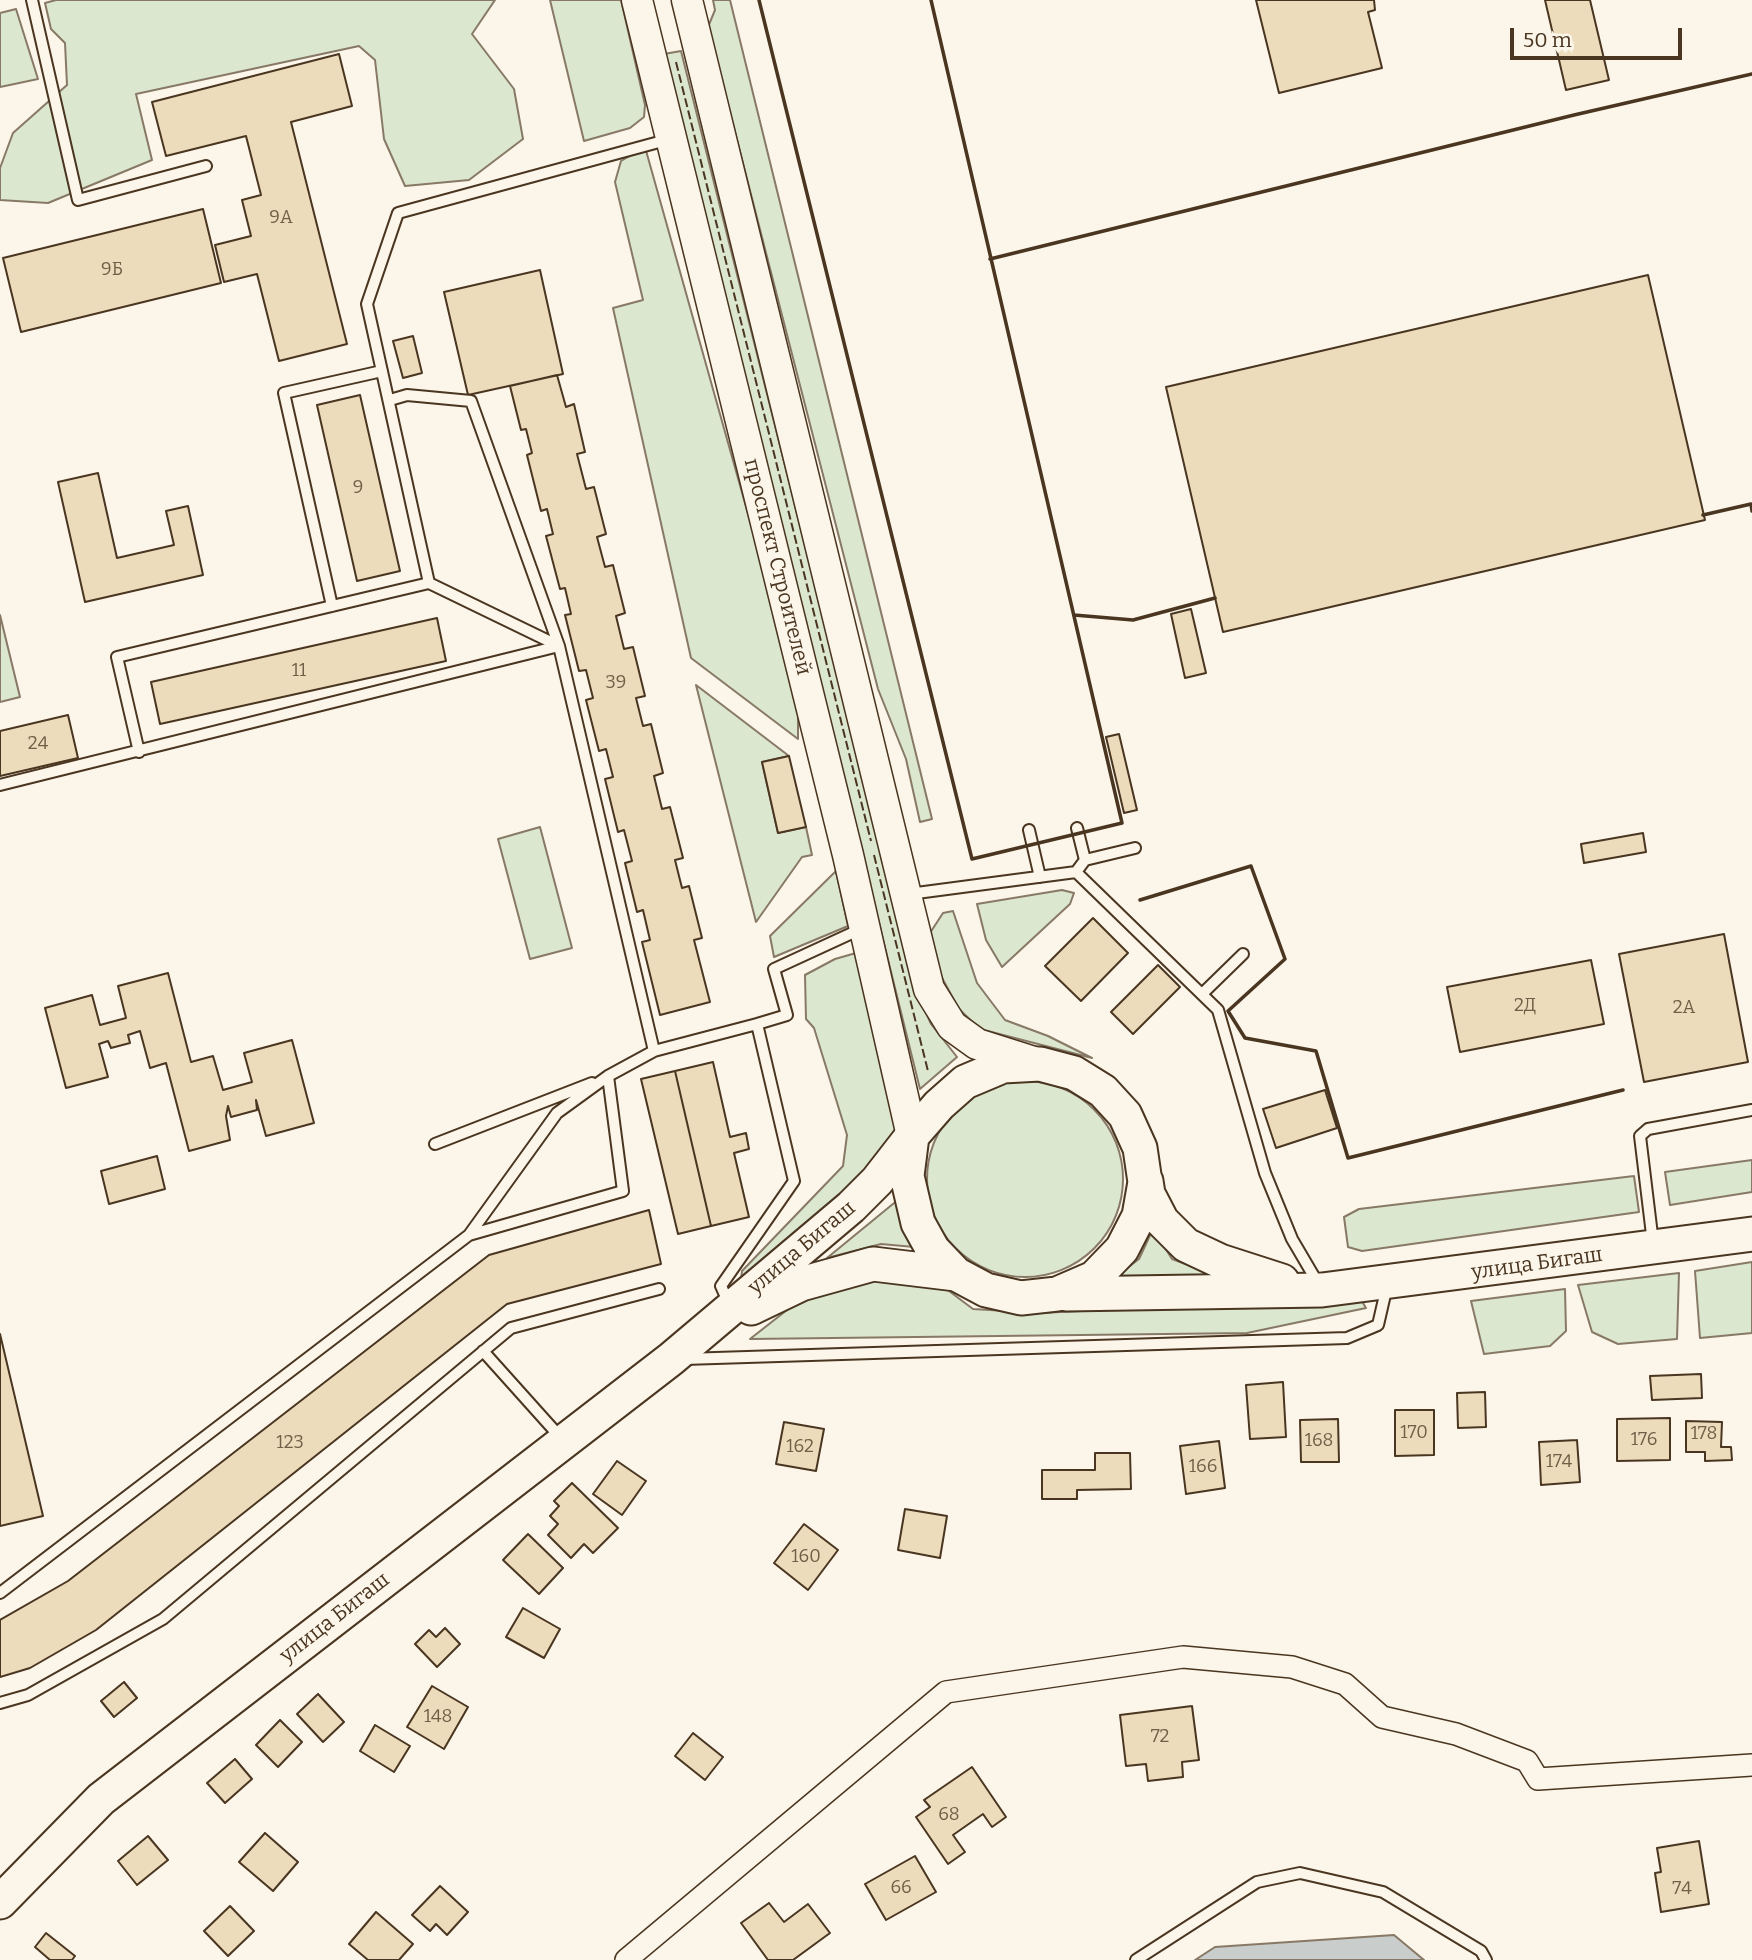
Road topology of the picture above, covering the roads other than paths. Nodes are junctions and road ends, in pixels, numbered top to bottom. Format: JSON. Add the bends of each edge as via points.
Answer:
{"nodes":[{"id":1,"x":32,"y":0,"type":"edge"},
{"id":2,"x":637,"y":0,"type":"edge"},
{"id":3,"x":690,"y":12,"type":"edge"},
{"id":4,"x":645,"y":35,"type":"junction"},
{"id":5,"x":671,"y":139,"type":"junction"},
{"id":6,"x":206,"y":166,"type":"dead end"},
{"id":7,"x":382,"y":371,"type":"junction"},
{"id":8,"x":390,"y":400,"type":"junction"},
{"id":9,"x":429,"y":583,"type":"junction"},
{"id":10,"x":332,"y":606,"type":"junction"},
{"id":11,"x":559,"y":646,"type":"junction"},
{"id":12,"x":139,"y":752,"type":"junction"},
{"id":13,"x":0,"y":785,"type":"edge"},
{"id":14,"x":1077,"y":828,"type":"dead end"},
{"id":15,"x":1029,"y":830,"type":"dead end"},
{"id":16,"x":1135,"y":848,"type":"dead end"},
{"id":17,"x":1086,"y":860,"type":"junction"},
{"id":18,"x":1076,"y":872,"type":"junction"},
{"id":19,"x":1040,"y":877,"type":"junction"},
{"id":20,"x":906,"y":894,"type":"junction"},
{"id":21,"x":865,"y":927,"type":"junction"},
{"id":22,"x":1243,"y":954,"type":"dead end"},
{"id":23,"x":1202,"y":994,"type":"junction"},
{"id":24,"x":757,"y":1024,"type":"junction"},
{"id":25,"x":654,"y":1051,"type":"junction"},
{"id":26,"x":1040,"y":1064,"type":"junction"},
{"id":27,"x":608,"y":1076,"type":"junction"},
{"id":28,"x":1752,"y":1110,"type":"edge"},
{"id":29,"x":912,"y":1136,"type":"junction"},
{"id":30,"x":435,"y":1144,"type":"dead end"},
{"id":31,"x":1140,"y":1148,"type":"junction"},
{"id":32,"x":468,"y":1234,"type":"junction"},
{"id":33,"x":1752,"y":1234,"type":"edge"},
{"id":34,"x":1654,"y":1248,"type":"junction"},
{"id":35,"x":956,"y":1274,"type":"junction"},
{"id":36,"x":1388,"y":1283,"type":"junction"},
{"id":37,"x":659,"y":1289,"type":"dead end"},
{"id":38,"x":1322,"y":1290,"type":"junction"},
{"id":39,"x":1057,"y":1294,"type":"junction"},
{"id":40,"x":731,"y":1308,"type":"junction"},
{"id":41,"x":483,"y":1351,"type":"junction"},
{"id":42,"x":677,"y":1354,"type":"junction"},
{"id":43,"x":563,"y":1440,"type":"junction"},
{"id":44,"x":0,"y":1593,"type":"edge"},
{"id":45,"x":0,"y":1703,"type":"edge"},
{"id":46,"x":1752,"y":1765,"type":"edge"},
{"id":47,"x":3,"y":1893,"type":"edge"},
{"id":48,"x":626,"y":1960,"type":"edge"},
{"id":49,"x":1136,"y":1960,"type":"edge"},
{"id":50,"x":1486,"y":1960,"type":"edge"}],
"edges":[{"from":1,"to":6,"type":"lane","via":[[78,200]]},
{"from":2,"to":4,"type":"street","name":"проспект Строителей"},
{"from":3,"to":4,"type":"street"},
{"from":3,"to":20,"type":"street"},
{"from":4,"to":5,"type":"street","name":"проспект Строителей"},
{"from":5,"to":7,"type":"lane","via":[[398,213],[368,304]]},
{"from":5,"to":21,"type":"street","name":"проспект Строителей"},
{"from":7,"to":8,"type":"lane"},
{"from":7,"to":10,"type":"lane","via":[[284,393]]},
{"from":8,"to":9,"type":"lane"},
{"from":8,"to":11,"type":"lane","via":[[407,395],[471,401]]},
{"from":9,"to":10,"type":"lane"},
{"from":9,"to":11,"type":"lane"},
{"from":10,"to":12,"type":"lane","via":[[117,657]]},
{"from":11,"to":12,"type":"lane"},
{"from":11,"to":25,"type":"lane"},
{"from":12,"to":13,"type":"lane"},
{"from":14,"to":17,"type":"lane"},
{"from":15,"to":19,"type":"lane"},
{"from":16,"to":17,"type":"lane"},
{"from":17,"to":18,"type":"lane"},
{"from":18,"to":19,"type":"lane"},
{"from":18,"to":23,"type":"lane"},
{"from":19,"to":20,"type":"lane"},
{"from":20,"to":26,"type":"street","via":[[929,989],[952,1026],[977,1044]]},
{"from":21,"to":24,"type":"lane","via":[[774,969],[787,1015]]},
{"from":21,"to":29,"type":"street","name":"проспект Строителей"},
{"from":22,"to":23,"type":"lane"},
{"from":23,"to":38,"type":"lane","via":[[1218,1010],[1265,1173],[1292,1239]]},
{"from":24,"to":25,"type":"lane"},
{"from":24,"to":40,"type":"lane","via":[[794,1181],[721,1286]]},
{"from":25,"to":27,"type":"lane"},
{"from":26,"to":29,"type":"main road","via":[[1003,1066],[965,1082]]},
{"from":26,"to":31,"type":"main road","via":[[1074,1073],[1103,1091],[1125,1115]]},
{"from":27,"to":30,"type":"lane"},
{"from":27,"to":32,"type":"lane","via":[[556,1113]]},
{"from":27,"to":32,"type":"lane","via":[[623,1191]]},
{"from":28,"to":34,"type":"lane","via":[[1647,1129],[1640,1136]]},
{"from":29,"to":35,"type":"main road","via":[[907,1176],[918,1223],[933,1250]]},
{"from":29,"to":40,"type":"main road","name":"улица Бигаш","via":[[851,1207]]},
{"from":31,"to":38,"type":"main road","name":"улица Бигаш","via":[[1148,1194],[1162,1221],[1185,1245],[1268,1278]]},
{"from":31,"to":39,"type":"main road","via":[[1145,1182],[1139,1216],[1122,1249],[1094,1278]]},
{"from":32,"to":44,"type":"lane"},
{"from":33,"to":34,"type":"main road","name":"улица Бигаш"},
{"from":34,"to":36,"type":"main road","name":"улица Бигаш"},
{"from":35,"to":39,"type":"main road","via":[[986,1290],[1021,1298]]},
{"from":35,"to":42,"type":"main road","name":"улица Бигаш","via":[[873,1264],[835,1273],[758,1304]]},
{"from":36,"to":38,"type":"main road","name":"улица Бигаш"},
{"from":36,"to":42,"type":"lane","via":[[1378,1325],[1347,1338]]},
{"from":37,"to":41,"type":"lane","via":[[511,1328]]},
{"from":38,"to":39,"type":"main road","name":"улица Бигаш"},
{"from":40,"to":42,"type":"main road","name":"улица Бигаш"},
{"from":41,"to":43,"type":"lane"},
{"from":41,"to":45,"type":"lane","via":[[163,1619],[28,1695]]},
{"from":42,"to":43,"type":"main road","name":"улица Бигаш"},
{"from":43,"to":47,"type":"main road","name":"улица Бигаш","via":[[101,1799]]},
{"from":46,"to":48,"type":"street","via":[[1538,1779],[1527,1761],[1455,1734],[1382,1717],[1345,1684],[1292,1667],[1183,1657],[946,1692]]},
{"from":49,"to":50,"type":"lane","via":[[1257,1882],[1300,1873],[1384,1892],[1481,1951]]}]}
